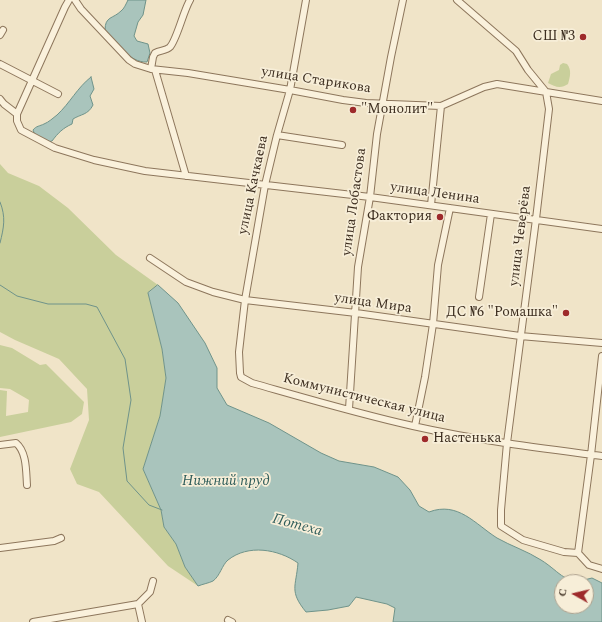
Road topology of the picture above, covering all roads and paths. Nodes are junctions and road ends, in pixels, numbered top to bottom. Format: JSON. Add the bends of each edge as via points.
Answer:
{"nodes":[{"id":1,"x":64,"y":0,"type":"edge"},
{"id":2,"x":69,"y":0,"type":"edge"},
{"id":3,"x":75,"y":0,"type":"edge"},
{"id":4,"x":190,"y":0,"type":"edge"},
{"id":5,"x":306,"y":0,"type":"edge"},
{"id":6,"x":403,"y":0,"type":"edge"},
{"id":7,"x":457,"y":0,"type":"edge"},
{"id":8,"x":65,"y":7,"type":"junction"},
{"id":9,"x":0,"y":64,"type":"edge"},
{"id":10,"x":153,"y":69,"type":"junction"},
{"id":11,"x":33,"y":80,"type":"junction"},
{"id":12,"x":290,"y":90,"type":"junction"},
{"id":13,"x":546,"y":92,"type":"junction"},
{"id":14,"x":58,"y":94,"type":"dead end"},
{"id":15,"x":0,"y":99,"type":"edge"},
{"id":16,"x":602,"y":101,"type":"edge"},
{"id":17,"x":384,"y":103,"type":"junction"},
{"id":18,"x":441,"y":106,"type":"junction"},
{"id":19,"x":17,"y":114,"type":"junction"},
{"id":20,"x":277,"y":135,"type":"junction"},
{"id":21,"x":342,"y":145,"type":"dead end"},
{"id":22,"x":186,"y":176,"type":"junction"},
{"id":23,"x":265,"y":185,"type":"junction"},
{"id":24,"x":370,"y":197,"type":"junction"},
{"id":25,"x":431,"y":206,"type":"junction"},
{"id":26,"x":450,"y":208,"type":"junction"},
{"id":27,"x":491,"y":214,"type":"junction"},
{"id":28,"x":536,"y":219,"type":"junction"},
{"id":29,"x":602,"y":229,"type":"edge"},
{"id":30,"x":150,"y":258,"type":"dead end"},
{"id":31,"x":479,"y":297,"type":"dead end"},
{"id":32,"x":245,"y":300,"type":"junction"},
{"id":33,"x":356,"y":313,"type":"junction"},
{"id":34,"x":432,"y":324,"type":"junction"},
{"id":35,"x":520,"y":336,"type":"junction"},
{"id":36,"x":602,"y":343,"type":"edge"},
{"id":37,"x":602,"y":356,"type":"edge"},
{"id":38,"x":241,"y":377,"type":"joint"},
{"id":39,"x":348,"y":410,"type":"junction"},
{"id":40,"x":415,"y":426,"type":"junction"},
{"id":41,"x":507,"y":443,"type":"junction"},
{"id":42,"x":0,"y":445,"type":"edge"},
{"id":43,"x":591,"y":455,"type":"junction"},
{"id":44,"x":602,"y":456,"type":"edge"},
{"id":45,"x":27,"y":485,"type":"dead end"},
{"id":46,"x":61,"y":538,"type":"dead end"},
{"id":47,"x":0,"y":548,"type":"edge"},
{"id":48,"x":578,"y":553,"type":"junction"},
{"id":49,"x":602,"y":569,"type":"edge"},
{"id":50,"x":153,"y":582,"type":"dead end"},
{"id":51,"x":138,"y":604,"type":"junction"},
{"id":52,"x":62,"y":620,"type":"edge"},
{"id":53,"x":33,"y":622,"type":"edge"},
{"id":54,"x":142,"y":622,"type":"edge"}],
"edges":[{"from":1,"to":8,"type":"street"},
{"from":2,"to":8,"type":"street"},
{"from":3,"to":10,"type":"street","name":"улица Старикова","via":[[81,10],[129,60]]},
{"from":4,"to":10,"type":"street","via":[[172,44],[155,53]]},
{"from":5,"to":12,"type":"street","name":"улица Качкаева"},
{"from":6,"to":17,"type":"street","name":"улица Лобастова","via":[[390,57]]},
{"from":7,"to":13,"type":"street","via":[[516,51]]},
{"from":8,"to":11,"type":"street"},
{"from":9,"to":11,"type":"street"},
{"from":10,"to":12,"type":"street","name":"улица Старикова"},
{"from":10,"to":22,"type":"street"},
{"from":11,"to":14,"type":"street"},
{"from":11,"to":19,"type":"street"},
{"from":12,"to":17,"type":"street","name":"улица Старикова","via":[[343,100]]},
{"from":12,"to":20,"type":"street","name":"улица Качкаева"},
{"from":13,"to":16,"type":"street","name":"улица Старикова"},
{"from":13,"to":18,"type":"street","name":"улица Старикова","via":[[497,84]]},
{"from":13,"to":28,"type":"street","name":"улица Чеверёва","via":[[549,109]]},
{"from":15,"to":19,"type":"street"},
{"from":17,"to":18,"type":"street","name":"улица Старикова"},
{"from":17,"to":24,"type":"street","name":"улица Лобастова","via":[[374,155]]},
{"from":18,"to":25,"type":"street"},
{"from":19,"to":22,"type":"street","name":"улица Ленина","via":[[21,130],[55,148],[145,171]]},
{"from":20,"to":21,"type":"street"},
{"from":20,"to":23,"type":"street","name":"улица Качкаева"},
{"from":22,"to":23,"type":"street","name":"улица Ленина"},
{"from":23,"to":24,"type":"street","name":"улица Ленина"},
{"from":23,"to":32,"type":"street","name":"улица Качкаева"},
{"from":24,"to":25,"type":"street","name":"улица Ленина"},
{"from":24,"to":33,"type":"street","name":"улица Лобастова","via":[[358,267]]},
{"from":25,"to":26,"type":"street","name":"улица Ленина"},
{"from":26,"to":27,"type":"street","name":"улица Ленина"},
{"from":26,"to":34,"type":"street","via":[[438,265]]},
{"from":27,"to":28,"type":"street","name":"улица Ленина"},
{"from":27,"to":31,"type":"street"},
{"from":28,"to":29,"type":"street","name":"улица Ленина"},
{"from":28,"to":35,"type":"street","name":"улица Чеверёва"},
{"from":30,"to":32,"type":"street","name":"улица Мира","via":[[186,282]]},
{"from":32,"to":33,"type":"street","name":"улица Мира"},
{"from":32,"to":38,"type":"street","name":"улица Качкаева","via":[[239,352]]},
{"from":33,"to":34,"type":"street","name":"улица Мира"},
{"from":33,"to":39,"type":"street","name":"улица Лобастова"},
{"from":34,"to":35,"type":"street","name":"улица Мира"},
{"from":34,"to":40,"type":"street"},
{"from":35,"to":36,"type":"street","name":"улица Мира"},
{"from":35,"to":41,"type":"street","name":"улица Чеверёва"},
{"from":37,"to":43,"type":"street"},
{"from":38,"to":39,"type":"street","name":"Коммунистическая улица","via":[[252,383]]},
{"from":39,"to":40,"type":"street","name":"Коммунистическая улица"},
{"from":40,"to":41,"type":"street","name":"Коммунистическая улица"},
{"from":41,"to":43,"type":"street","name":"Коммунистическая улица"},
{"from":41,"to":48,"type":"street","name":"улица Чеверёва","via":[[501,526],[523,540],[564,552]]},
{"from":42,"to":45,"type":"street","via":[[16,443],[20,446]]},
{"from":43,"to":44,"type":"street","name":"Коммунистическая улица"},
{"from":43,"to":48,"type":"street"},
{"from":46,"to":47,"type":"street"},
{"from":48,"to":49,"type":"street","via":[[589,565]]},
{"from":50,"to":51,"type":"street","via":[[150,592]]},
{"from":51,"to":52,"type":"street"},
{"from":51,"to":54,"type":"street"},
{"from":52,"to":53,"type":"street"}]}
